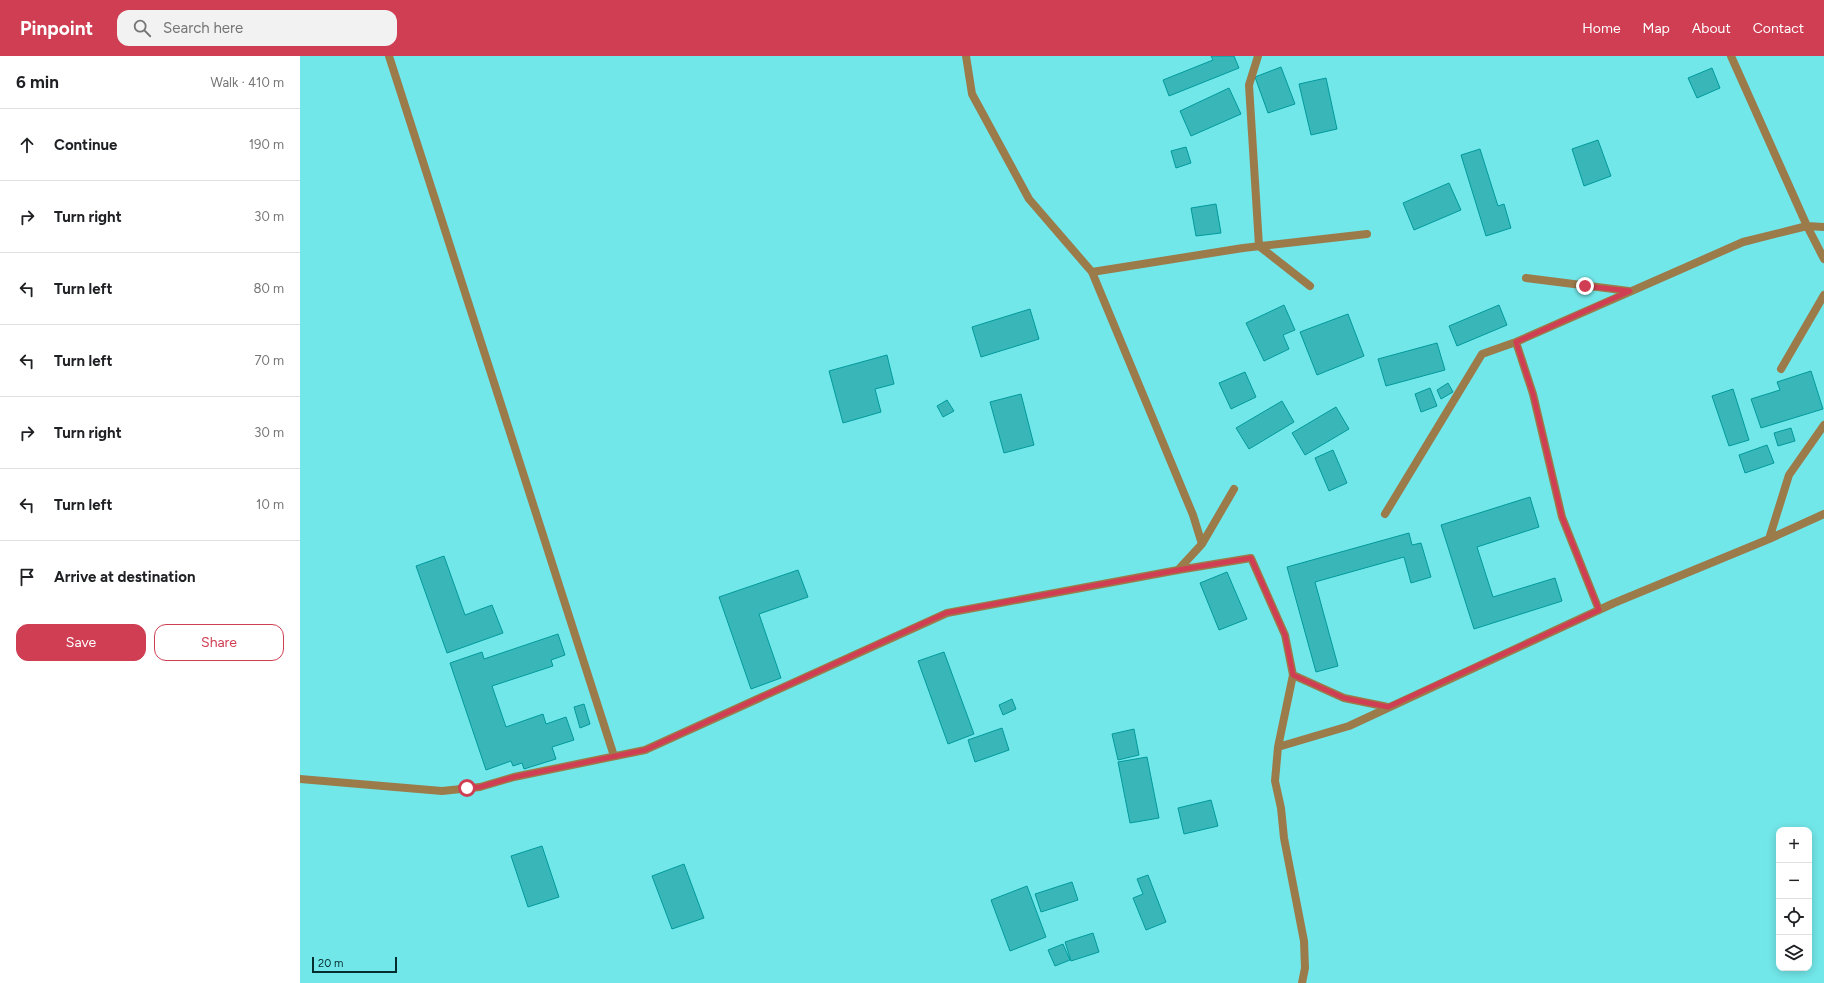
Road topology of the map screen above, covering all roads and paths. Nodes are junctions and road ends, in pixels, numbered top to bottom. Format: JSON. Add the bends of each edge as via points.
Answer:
{"nodes":[{"id":1,"x":389,"y":56,"type":"edge"},
{"id":2,"x":966,"y":56,"type":"edge"},
{"id":3,"x":1258,"y":56,"type":"edge"},
{"id":4,"x":1731,"y":56,"type":"edge"},
{"id":5,"x":1807,"y":226,"type":"junction"},
{"id":6,"x":1824,"y":227,"type":"edge"},
{"id":7,"x":1367,"y":234,"type":"dead end"},
{"id":8,"x":1259,"y":246,"type":"junction"},
{"id":9,"x":1824,"y":259,"type":"edge"},
{"id":10,"x":1092,"y":272,"type":"junction"},
{"id":11,"x":1526,"y":278,"type":"dead end"},
{"id":12,"x":1310,"y":286,"type":"dead end"},
{"id":13,"x":1630,"y":291,"type":"junction"},
{"id":14,"x":1824,"y":295,"type":"edge"},
{"id":15,"x":1516,"y":342,"type":"junction"},
{"id":16,"x":1782,"y":369,"type":"dead end"},
{"id":17,"x":1824,"y":425,"type":"edge"},
{"id":18,"x":1234,"y":489,"type":"dead end"},
{"id":19,"x":1385,"y":514,"type":"dead end"},
{"id":20,"x":1824,"y":514,"type":"edge"},
{"id":21,"x":1769,"y":539,"type":"junction"},
{"id":22,"x":1202,"y":544,"type":"junction"},
{"id":23,"x":1178,"y":570,"type":"junction"},
{"id":24,"x":1599,"y":610,"type":"junction"},
{"id":25,"x":1293,"y":675,"type":"junction"},
{"id":26,"x":1388,"y":707,"type":"junction"},
{"id":27,"x":1278,"y":747,"type":"junction"},
{"id":28,"x":614,"y":756,"type":"junction"},
{"id":29,"x":300,"y":779,"type":"edge"},
{"id":30,"x":1302,"y":983,"type":"edge"}],
"edges":[{"from":1,"to":28,"type":"street"},
{"from":2,"to":10,"type":"street","via":[[972,94],[1029,199]]},
{"from":3,"to":8,"type":"street","via":[[1249,85]]},
{"from":4,"to":5,"type":"street"},
{"from":5,"to":6,"type":"street"},
{"from":5,"to":9,"type":"street"},
{"from":5,"to":13,"type":"street","via":[[1743,242]]},
{"from":7,"to":8,"type":"street"},
{"from":8,"to":10,"type":"street"},
{"from":8,"to":12,"type":"street"},
{"from":10,"to":22,"type":"street","via":[[1190,508]]},
{"from":11,"to":13,"type":"street"},
{"from":13,"to":15,"type":"street"},
{"from":14,"to":16,"type":"street"},
{"from":15,"to":19,"type":"street","via":[[1482,354]]},
{"from":15,"to":24,"type":"street","via":[[1533,394],[1562,517]]},
{"from":17,"to":21,"type":"street","via":[[1789,475]]},
{"from":18,"to":22,"type":"street"},
{"from":20,"to":21,"type":"street"},
{"from":21,"to":24,"type":"street"},
{"from":22,"to":23,"type":"street"},
{"from":23,"to":25,"type":"street","via":[[1251,558],[1285,635]]},
{"from":23,"to":28,"type":"street","via":[[946,613],[645,750]]},
{"from":24,"to":26,"type":"street"},
{"from":25,"to":26,"type":"street","via":[[1344,698]]},
{"from":25,"to":27,"type":"street"},
{"from":26,"to":27,"type":"street","via":[[1349,726]]},
{"from":27,"to":30,"type":"street","via":[[1275,781],[1304,941],[1305,968]]},
{"from":28,"to":29,"type":"street","via":[[514,777],[480,787],[442,791]]}]}
